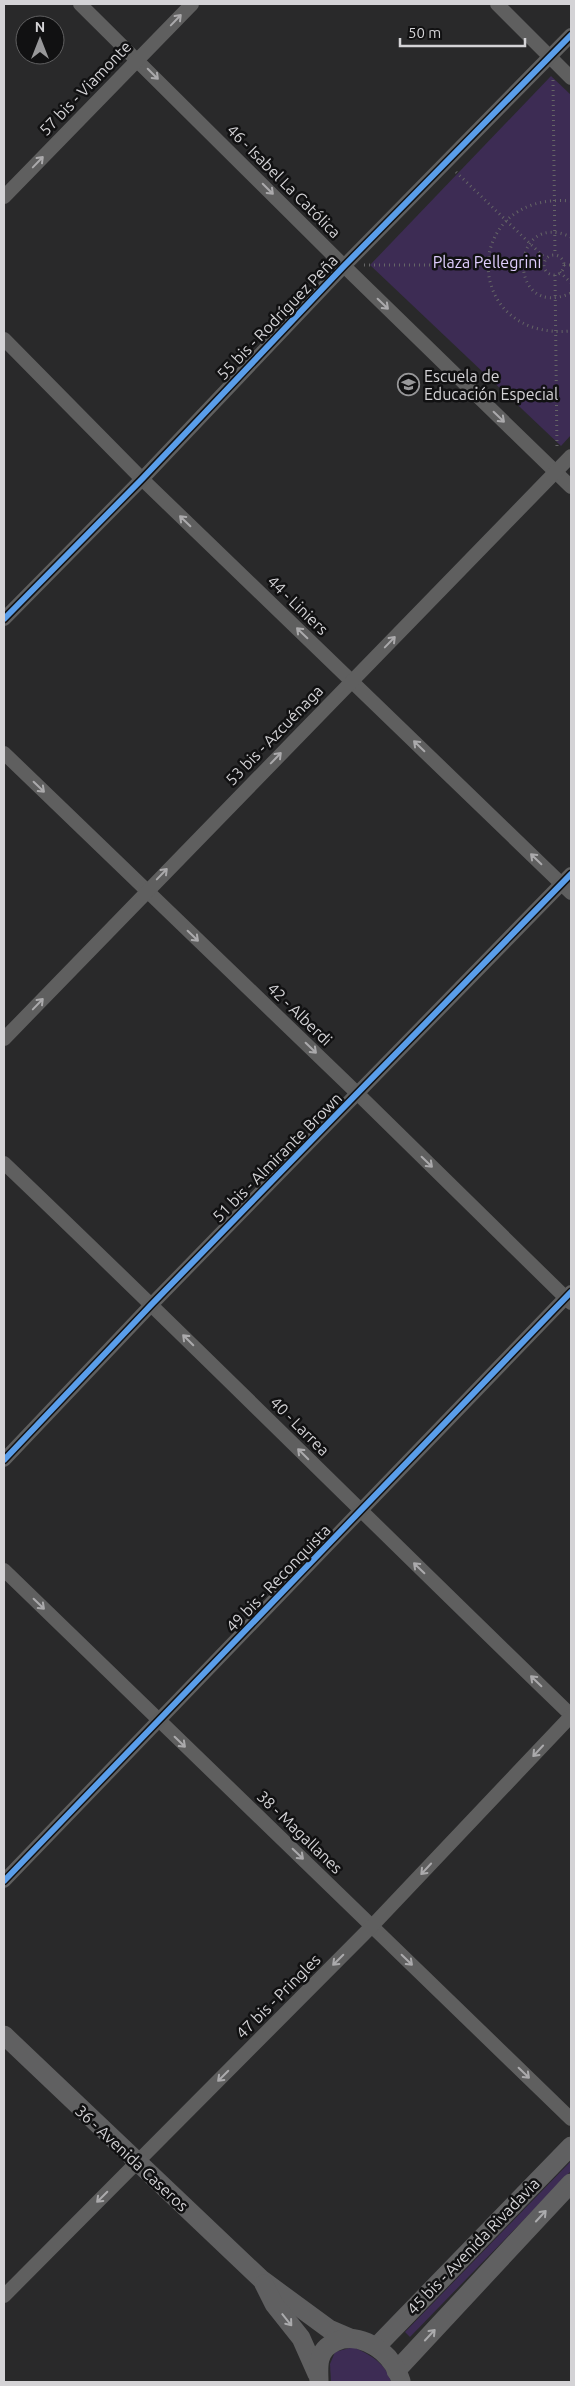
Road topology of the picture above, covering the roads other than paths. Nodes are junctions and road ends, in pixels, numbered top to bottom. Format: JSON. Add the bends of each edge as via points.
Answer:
{"nodes":[{"id":1,"x":80,"y":4,"type":"edge"},
{"id":2,"x":192,"y":4,"type":"edge"},
{"id":3,"x":496,"y":4,"type":"edge"},
{"id":4,"x":571,"y":35,"type":"edge"},
{"id":5,"x":550,"y":57,"type":"junction"},
{"id":6,"x":138,"y":59,"type":"junction"},
{"id":7,"x":571,"y":78,"type":"edge"},
{"id":8,"x":4,"y":197,"type":"edge"},
{"id":9,"x":344,"y":266,"type":"junction"},
{"id":10,"x":4,"y":339,"type":"edge"},
{"id":11,"x":571,"y":456,"type":"edge"},
{"id":12,"x":556,"y":472,"type":"junction"},
{"id":13,"x":142,"y":479,"type":"junction"},
{"id":14,"x":571,"y":487,"type":"edge"},
{"id":15,"x":4,"y":619,"type":"edge"},
{"id":16,"x":351,"y":681,"type":"junction"},
{"id":17,"x":4,"y":753,"type":"edge"},
{"id":18,"x":568,"y":883,"type":"edge"},
{"id":19,"x":146,"y":891,"type":"junction"},
{"id":20,"x":4,"y":1039,"type":"edge"},
{"id":21,"x":358,"y":1094,"type":"junction"},
{"id":22,"x":4,"y":1162,"type":"edge"},
{"id":23,"x":570,"y":1298,"type":"edge"},
{"id":24,"x":152,"y":1304,"type":"junction"},
{"id":25,"x":4,"y":1460,"type":"edge"},
{"id":26,"x":361,"y":1512,"type":"junction"},
{"id":27,"x":4,"y":1570,"type":"edge"},
{"id":28,"x":571,"y":1715,"type":"edge"},
{"id":29,"x":159,"y":1721,"type":"junction"},
{"id":30,"x":4,"y":1881,"type":"edge"},
{"id":31,"x":372,"y":1926,"type":"junction"},
{"id":32,"x":4,"y":2035,"type":"edge"},
{"id":33,"x":571,"y":2120,"type":"edge"},
{"id":34,"x":571,"y":2146,"type":"edge"},
{"id":35,"x":136,"y":2163,"type":"junction"},
{"id":36,"x":571,"y":2184,"type":"edge"},
{"id":37,"x":261,"y":2279,"type":"junction"},
{"id":38,"x":4,"y":2296,"type":"edge"},
{"id":39,"x":350,"y":2338,"type":"junction"},
{"id":40,"x":376,"y":2347,"type":"junction"},
{"id":41,"x":399,"y":2376,"type":"edge"},
{"id":42,"x":319,"y":2380,"type":"edge"}],
"edges":[{"from":1,"to":6,"type":"street","name":"46 - Isabel La Católica"},
{"from":6,"to":2,"type":"street","name":"57 bis - Viamonte","one_way":true},
{"from":3,"to":5,"type":"street"},
{"from":4,"to":5,"type":"street","name":"55 bis - Rodríguez Peña"},
{"from":5,"to":7,"type":"street"},
{"from":5,"to":9,"type":"street","name":"55 bis - Rodríguez Peña"},
{"from":8,"to":6,"type":"street","name":"57 bis - Viamonte","one_way":true},
{"from":6,"to":9,"type":"street","name":"46 - Isabel La Católica","one_way":true},
{"from":9,"to":12,"type":"street","name":"46 - Isabel La Católica","one_way":true},
{"from":9,"to":13,"type":"street","name":"55 bis - Rodríguez Peña"},
{"from":10,"to":13,"type":"street","name":"44 - Liniers"},
{"from":11,"to":12,"type":"street","name":"53 bis - Azcuénaga"},
{"from":12,"to":14,"type":"street","name":"46 - Isabel La Católica"},
{"from":16,"to":12,"type":"street","name":"53 bis - Azcuénaga","one_way":true},
{"from":13,"to":15,"type":"street","name":"55 bis - Rodríguez Peña"},
{"from":16,"to":13,"type":"street","name":"44 - Liniers","one_way":true},
{"from":18,"to":16,"type":"street","name":"44 - Liniers","one_way":true},
{"from":19,"to":16,"type":"street","name":"53 bis - Azcuénaga","one_way":true},
{"from":17,"to":19,"type":"street","name":"42 - Alberdi","one_way":true},
{"from":18,"to":21,"type":"street","name":"51 bis - Almirante Brown"},
{"from":20,"to":19,"type":"street","name":"53 bis - Azcuénaga","one_way":true},
{"from":19,"to":21,"type":"street","name":"42 - Alberdi","one_way":true},
{"from":21,"to":23,"type":"street","name":"42 - Alberdi","one_way":true},
{"from":21,"to":24,"type":"street","name":"51 bis - Almirante Brown"},
{"from":22,"to":24,"type":"street","name":"40 - Larrea"},
{"from":23,"to":26,"type":"street","name":"49 bis - Reconquista"},
{"from":24,"to":25,"type":"street","name":"51 bis - Almirante Brown"},
{"from":26,"to":24,"type":"street","name":"40 - Larrea","one_way":true},
{"from":28,"to":26,"type":"street","name":"40 - Larrea","one_way":true},
{"from":26,"to":29,"type":"street","name":"49 bis - Reconquista"},
{"from":27,"to":29,"type":"street","name":"38 - Magallanes","one_way":true},
{"from":28,"to":31,"type":"street","name":"47 bis - Pringles","one_way":true},
{"from":29,"to":30,"type":"street","name":"49 bis - Reconquista"},
{"from":29,"to":31,"type":"street","name":"38 - Magallanes","one_way":true},
{"from":31,"to":33,"type":"street","name":"38 - Magallanes","one_way":true},
{"from":31,"to":35,"type":"street","name":"47 bis - Pringles","one_way":true},
{"from":32,"to":35,"type":"main road","name":"36 - Avenida Caseros"},
{"from":34,"to":40,"type":"main road","name":"45 bis - Avenida Rivadavia"},
{"from":35,"to":37,"type":"main road","name":"36 - Avenida Caseros"},
{"from":35,"to":38,"type":"street","name":"47 bis - Pringles","one_way":true},
{"from":41,"to":36,"type":"main road","name":"45 bis - Avenida Rivadavia","one_way":true},
{"from":37,"to":39,"type":"main road","name":"36 - Avenida Caseros","via":[[329,2329]]},
{"from":37,"to":42,"type":"main road","name":"36 - Avenida Caseros","one_way":true,"via":[[274,2304],[301,2338]]},
{"from":39,"to":40,"type":"main road","name":"36 - Avenida Caseros"},
{"from":39,"to":42,"type":"main road","via":[[326,2347],[320,2358]]},
{"from":40,"to":41,"type":"main road","via":[[393,2363]]}]}
